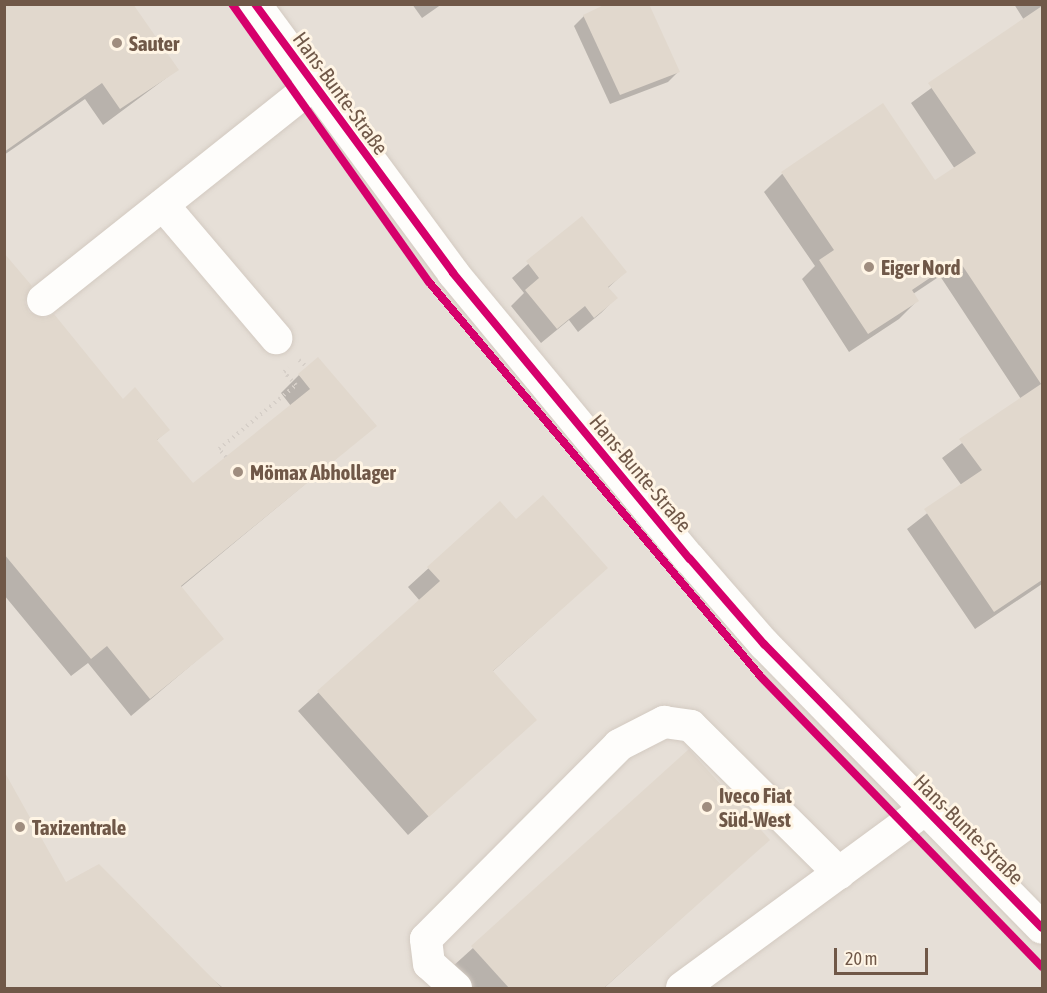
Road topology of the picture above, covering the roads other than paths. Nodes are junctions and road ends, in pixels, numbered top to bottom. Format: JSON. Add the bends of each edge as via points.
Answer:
{"nodes":[{"id":1,"x":255,"y":4,"type":"edge"},
{"id":2,"x":313,"y":85,"type":"junction"},
{"id":3,"x":163,"y":205,"type":"junction"},
{"id":4,"x":43,"y":300,"type":"dead end"},
{"id":5,"x":276,"y":338,"type":"dead end"},
{"id":6,"x":924,"y":810,"type":"junction"},
{"id":7,"x":838,"y":873,"type":"junction"},
{"id":8,"x":1042,"y":928,"type":"edge"},
{"id":9,"x":456,"y":988,"type":"edge"},
{"id":10,"x":681,"y":988,"type":"edge"}],
"edges":[{"from":1,"to":2,"type":"street","name":"Hans-Bunte-Straße"},
{"from":2,"to":3,"type":"street"},
{"from":2,"to":6,"type":"street","name":"Hans-Bunte-Straße","via":[[453,273],[690,559],[764,644]]},
{"from":3,"to":4,"type":"street"},
{"from":3,"to":5,"type":"street"},
{"from":6,"to":7,"type":"street"},
{"from":6,"to":8,"type":"street","name":"Hans-Bunte-Straße"},
{"from":7,"to":9,"type":"street","via":[[691,726],[664,722],[619,745],[426,939],[429,964]]},
{"from":7,"to":10,"type":"street"}]}
